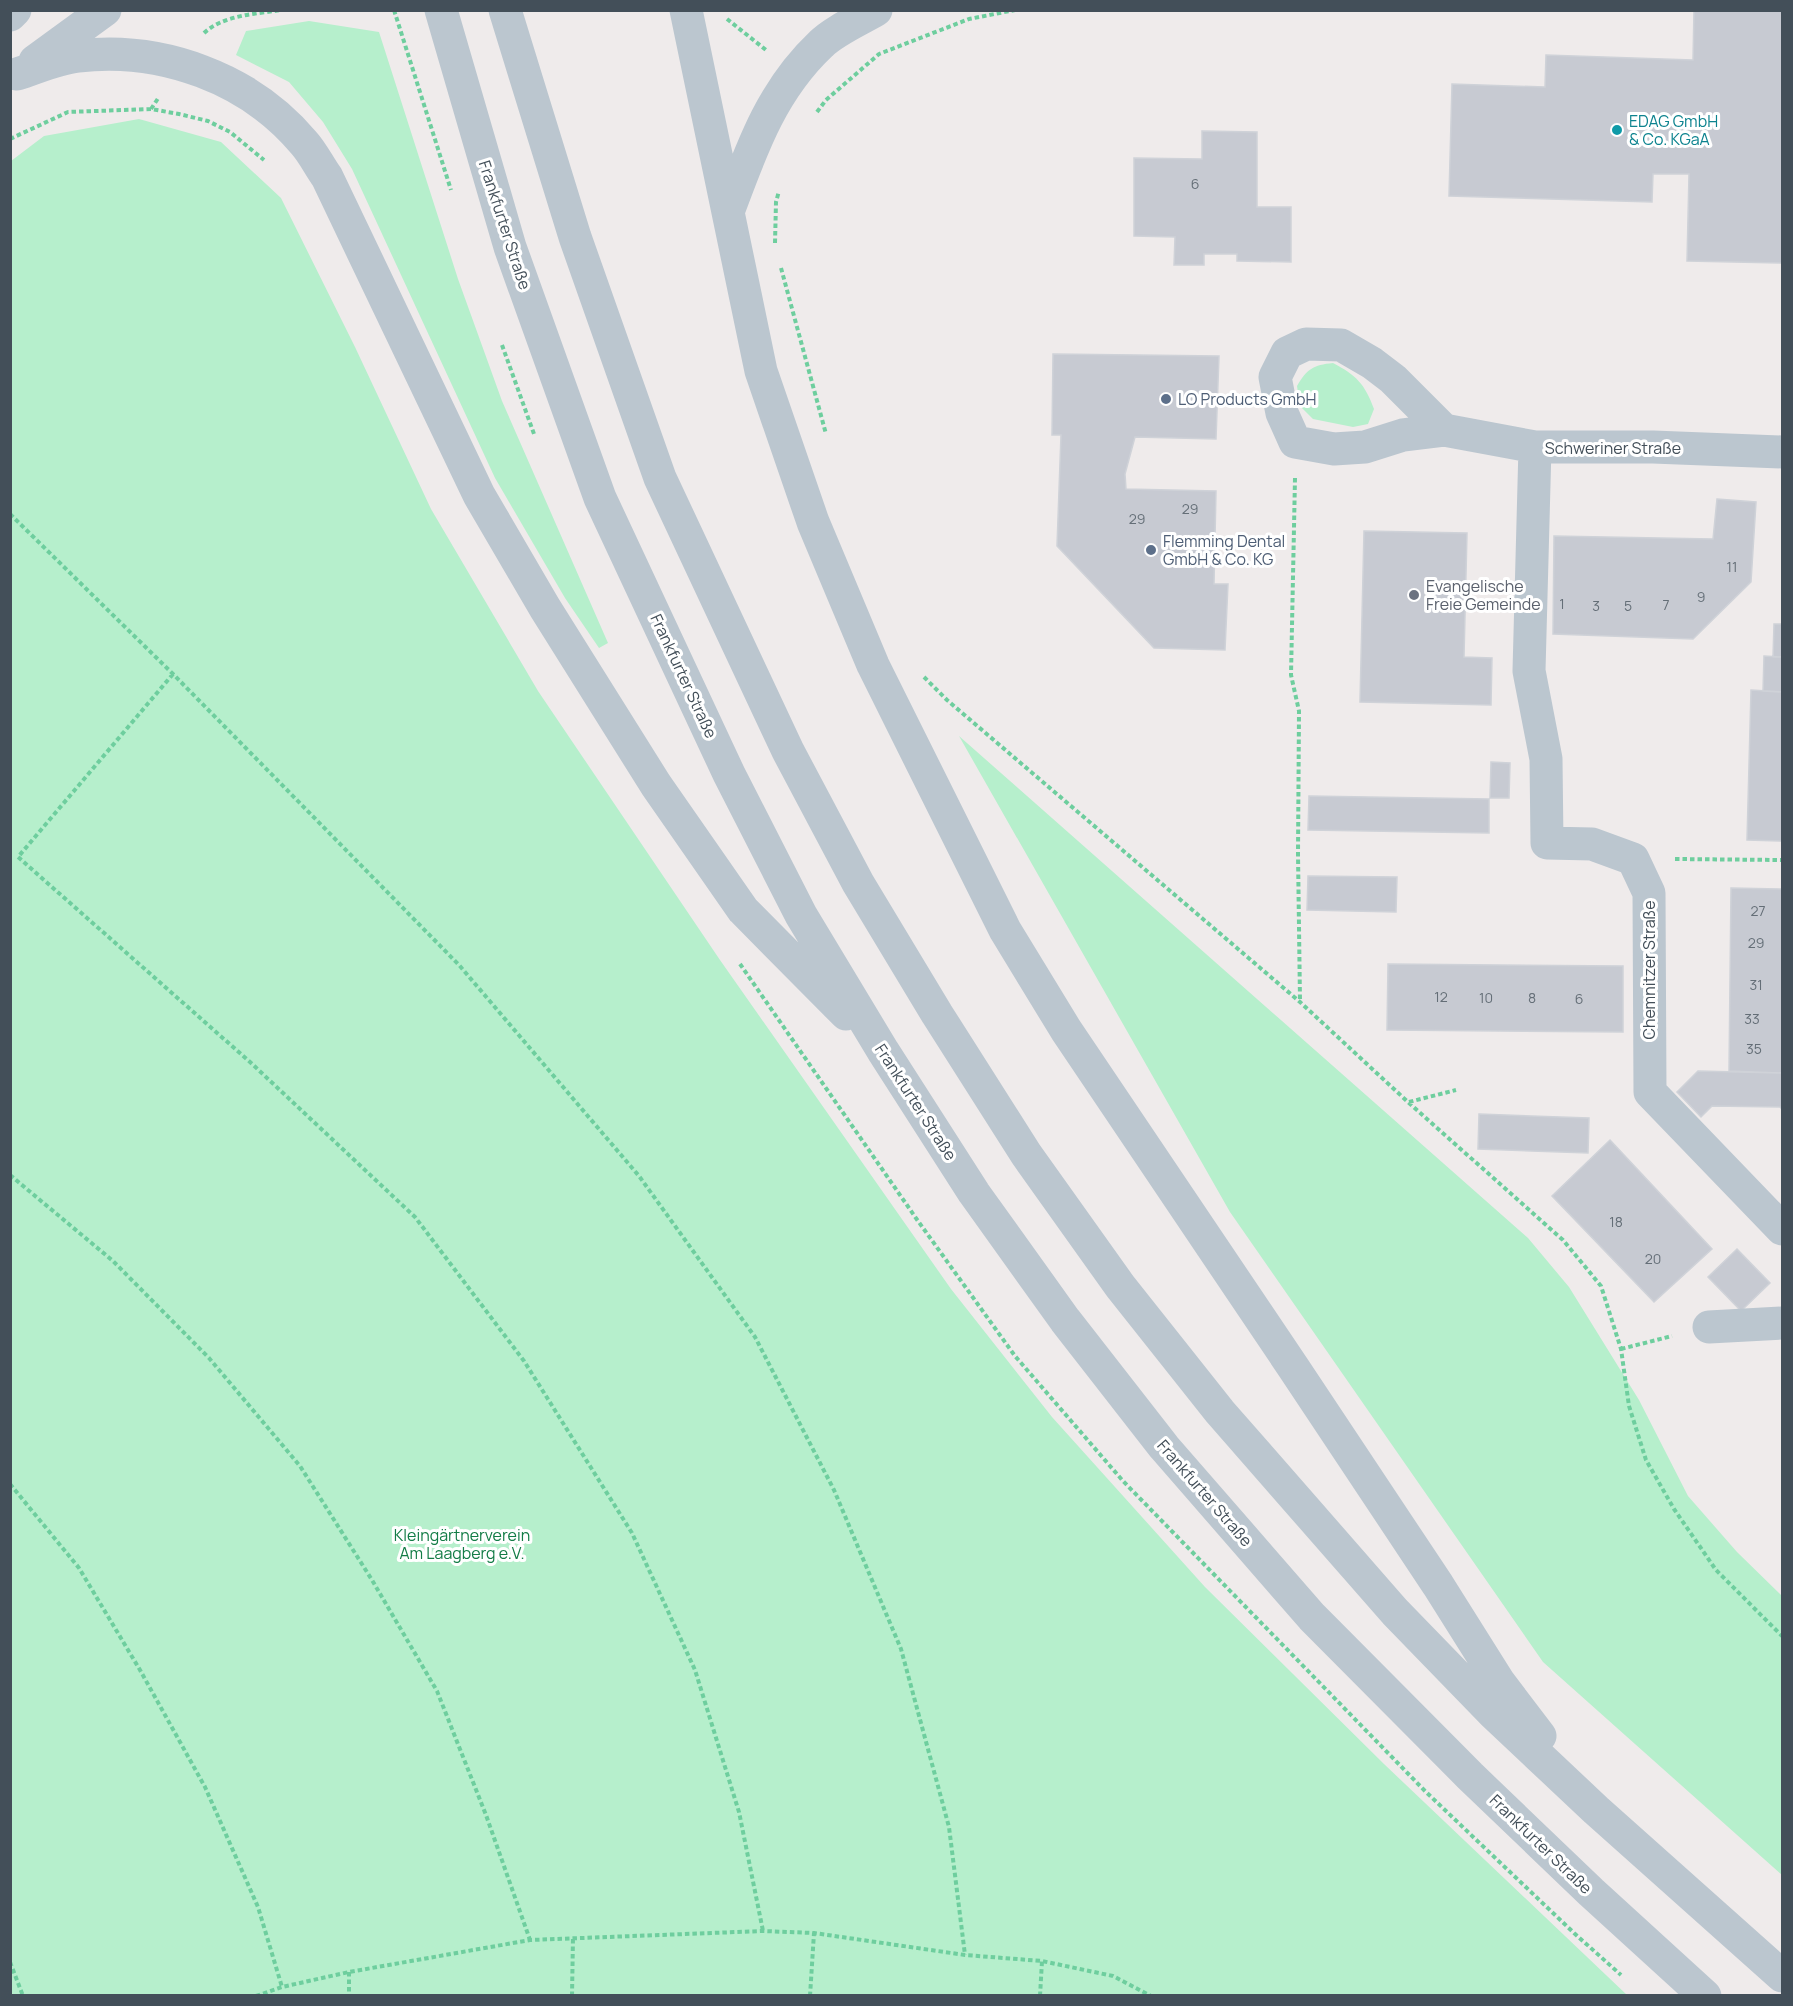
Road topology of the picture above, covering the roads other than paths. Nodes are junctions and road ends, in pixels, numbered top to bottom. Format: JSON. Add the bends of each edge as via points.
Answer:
{"nodes":[{"id":1,"x":15,"y":10,"type":"edge"},
{"id":2,"x":105,"y":10,"type":"edge"},
{"id":3,"x":441,"y":10,"type":"edge"},
{"id":4,"x":505,"y":10,"type":"edge"},
{"id":5,"x":686,"y":10,"type":"edge"},
{"id":6,"x":876,"y":10,"type":"edge"},
{"id":7,"x":10,"y":15,"type":"edge"},
{"id":8,"x":14,"y":77,"type":"edge"},
{"id":9,"x":728,"y":212,"type":"junction"},
{"id":10,"x":1444,"y":430,"type":"junction"},
{"id":11,"x":1535,"y":447,"type":"junction"},
{"id":12,"x":1782,"y":452,"type":"edge"},
{"id":13,"x":883,"y":1050,"type":"junction"},
{"id":14,"x":1782,"y":1229,"type":"edge"},
{"id":15,"x":1782,"y":1323,"type":"edge"},
{"id":16,"x":1709,"y":1327,"type":"road end"},
{"id":17,"x":1596,"y":1809,"type":"junction"},
{"id":18,"x":1782,"y":1976,"type":"edge"},
{"id":19,"x":1705,"y":1995,"type":"edge"}],
"edges":[{"from":1,"to":7,"type":"street"},
{"from":2,"to":8,"type":"street"},
{"from":3,"to":13,"type":"street","name":"Frankfurter Straße","via":[[510,247],[600,498],[729,774],[801,915]]},
{"from":4,"to":17,"type":"street","via":[[575,237],[660,478],[788,751],[858,883],[937,1014],[1039,1173],[1120,1286],[1220,1412],[1395,1612],[1494,1714]]},
{"from":5,"to":9,"type":"street"},
{"from":6,"to":9,"type":"street","via":[[822,42],[795,72],[762,124]]},
{"from":8,"to":13,"type":"street","via":[[77,56],[131,54],[181,63],[233,84],[272,112],[304,143],[327,177],[479,495],[656,785],[743,910]]},
{"from":9,"to":17,"type":"street","via":[[761,371],[813,522],[873,664],[1005,930],[1066,1030],[1499,1682]]},
{"from":10,"to":10,"type":"street","name":"Schweriner Straße","via":[[1393,379],[1341,345],[1306,344],[1287,353],[1275,377],[1282,413],[1295,442],[1334,449],[1365,447],[1404,435]]},
{"from":10,"to":11,"type":"street","name":"Schweriner Straße"},
{"from":11,"to":12,"type":"street","name":"Schweriner Straße"},
{"from":11,"to":14,"type":"street","name":"Chemnitzer Straße","via":[[1529,670],[1546,759],[1547,843],[1592,844],[1633,859],[1649,893],[1650,1092]]},
{"from":13,"to":19,"type":"street","name":"Frankfurter Straße","via":[[974,1193],[1065,1320],[1164,1447],[1312,1617],[1590,1892]]},
{"from":15,"to":16,"type":"street"},
{"from":17,"to":18,"type":"street"}]}
